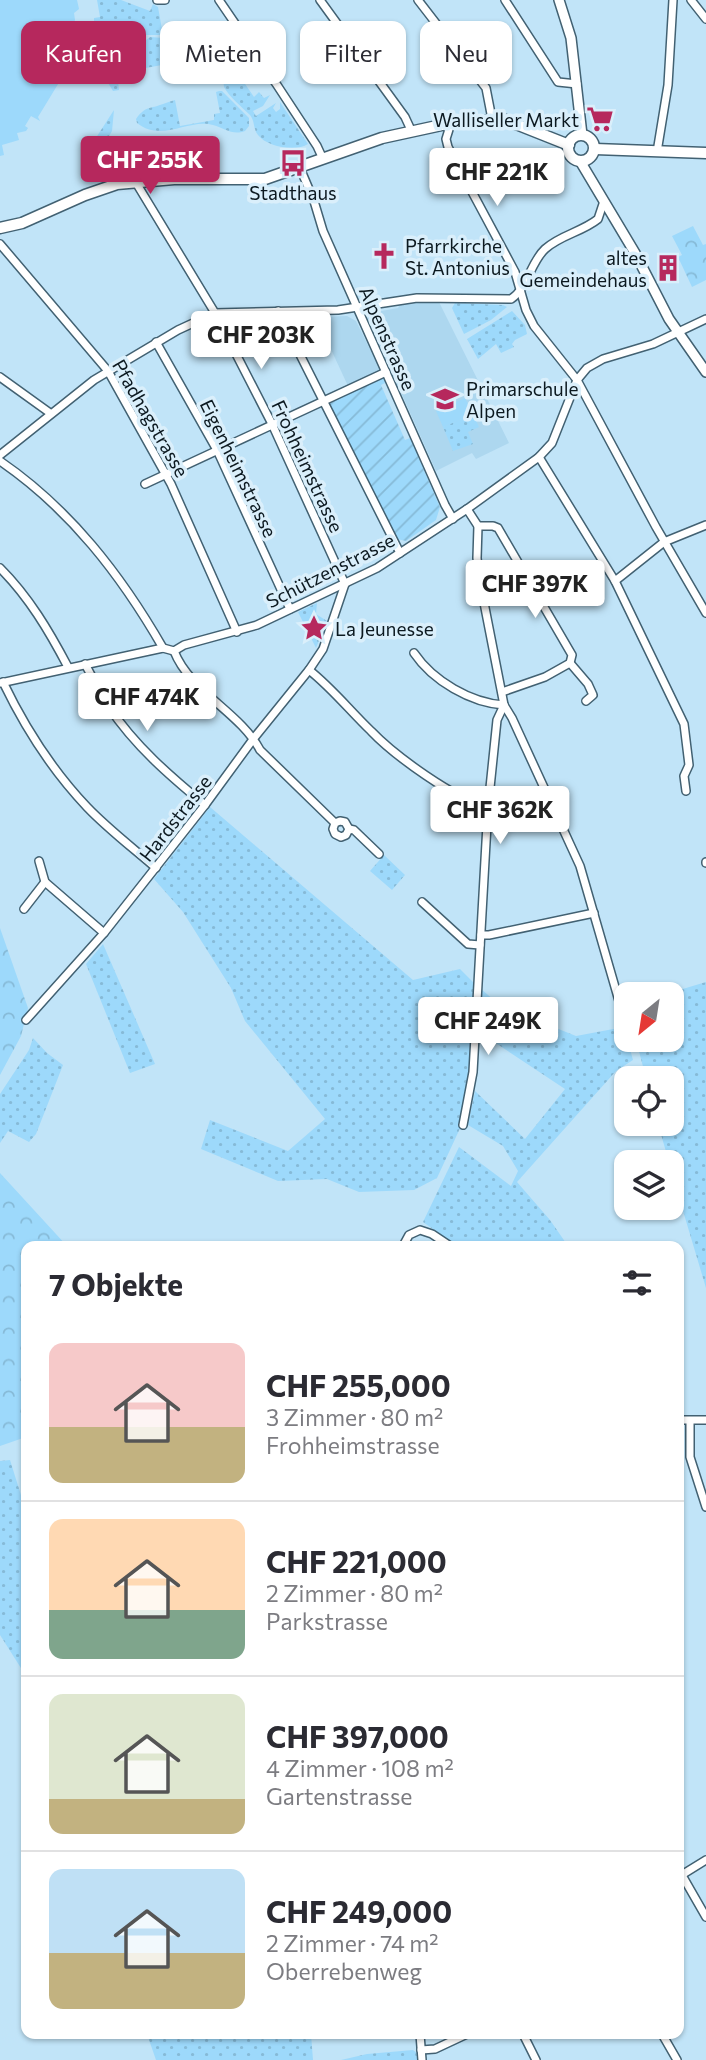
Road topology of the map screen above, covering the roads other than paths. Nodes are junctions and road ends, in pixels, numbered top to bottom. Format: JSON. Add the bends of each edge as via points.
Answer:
{"nodes":[{"id":1,"x":157,"y":0,"type":"edge"},
{"id":2,"x":165,"y":0,"type":"edge"},
{"id":3,"x":219,"y":0,"type":"edge"},
{"id":4,"x":320,"y":0,"type":"edge"},
{"id":5,"x":418,"y":0,"type":"edge"},
{"id":6,"x":505,"y":0,"type":"edge"},
{"id":7,"x":559,"y":0,"type":"edge"},
{"id":8,"x":673,"y":0,"type":"edge"},
{"id":9,"x":691,"y":0,"type":"edge"},
{"id":10,"x":706,"y":19,"type":"edge"},
{"id":11,"x":578,"y":83,"type":"junction"},
{"id":12,"x":492,"y":119,"type":"junction"},
{"id":13,"x":451,"y":123,"type":"junction"},
{"id":14,"x":411,"y":130,"type":"junction"},
{"id":15,"x":582,"y":135,"type":"junction"},
{"id":16,"x":569,"y":145,"type":"junction"},
{"id":17,"x":594,"y":149,"type":"junction"},
{"id":18,"x":657,"y":152,"type":"junction"},
{"id":19,"x":706,"y":153,"type":"edge"},
{"id":20,"x":323,"y":159,"type":"junction"},
{"id":21,"x":580,"y":161,"type":"junction"},
{"id":22,"x":300,"y":168,"type":"junction"},
{"id":23,"x":135,"y":181,"type":"junction"},
{"id":24,"x":604,"y":201,"type":"junction"},
{"id":25,"x":0,"y":228,"type":"edge"},
{"id":26,"x":0,"y":244,"type":"edge"},
{"id":27,"x":521,"y":289,"type":"junction"},
{"id":28,"x":357,"y":308,"type":"junction"},
{"id":29,"x":278,"y":311,"type":"junction"},
{"id":30,"x":215,"y":313,"type":"junction"},
{"id":31,"x":706,"y":319,"type":"edge"},
{"id":32,"x":678,"y":333,"type":"junction"},
{"id":33,"x":156,"y":342,"type":"junction"},
{"id":34,"x":108,"y":371,"type":"junction"},
{"id":35,"x":386,"y":372,"type":"junction"},
{"id":36,"x":706,"y":372,"type":"edge"},
{"id":37,"x":0,"y":377,"type":"edge"},
{"id":38,"x":577,"y":380,"type":"junction"},
{"id":39,"x":323,"y":401,"type":"junction"},
{"id":40,"x":50,"y":413,"type":"junction"},
{"id":41,"x":272,"y":424,"type":"junction"},
{"id":42,"x":217,"y":450,"type":"junction"},
{"id":43,"x":0,"y":455,"type":"edge"},
{"id":44,"x":539,"y":457,"type":"junction"},
{"id":45,"x":0,"y":461,"type":"edge"},
{"id":46,"x":166,"y":474,"type":"junction"},
{"id":47,"x":145,"y":484,"type":"dead end"},
{"id":48,"x":467,"y":509,"type":"junction"},
{"id":49,"x":453,"y":519,"type":"junction"},
{"id":50,"x":706,"y":525,"type":"edge"},
{"id":51,"x":478,"y":526,"type":"junction"},
{"id":52,"x":664,"y":542,"type":"junction"},
{"id":53,"x":400,"y":553,"type":"junction"},
{"id":54,"x":0,"y":568,"type":"edge"},
{"id":55,"x":615,"y":580,"type":"junction"},
{"id":56,"x":345,"y":584,"type":"junction"},
{"id":57,"x":290,"y":610,"type":"junction"},
{"id":58,"x":706,"y":613,"type":"edge"},
{"id":59,"x":237,"y":632,"type":"junction"},
{"id":60,"x":163,"y":648,"type":"junction"},
{"id":61,"x":174,"y":651,"type":"junction"},
{"id":62,"x":414,"y":653,"type":"dead end"},
{"id":63,"x":570,"y":663,"type":"junction"},
{"id":64,"x":85,"y":664,"type":"junction"},
{"id":65,"x":68,"y":667,"type":"junction"},
{"id":66,"x":309,"y":670,"type":"junction"},
{"id":67,"x":2,"y":683,"type":"edge"},
{"id":68,"x":502,"y":692,"type":"junction"},
{"id":69,"x":586,"y":701,"type":"dead end"},
{"id":70,"x":504,"y":705,"type":"junction"},
{"id":71,"x":254,"y":738,"type":"junction"},
{"id":72,"x":686,"y":791,"type":"dead end"},
{"id":73,"x":205,"y":805,"type":"junction"},
{"id":74,"x":488,"y":807,"type":"junction"},
{"id":75,"x":335,"y":823,"type":"junction"},
{"id":76,"x":349,"y":829,"type":"junction"},
{"id":77,"x":380,"y":854,"type":"dead end"},
{"id":78,"x":38,"y":861,"type":"dead end"},
{"id":79,"x":156,"y":868,"type":"junction"},
{"id":80,"x":45,"y":882,"type":"junction"},
{"id":81,"x":422,"y":902,"type":"dead end"},
{"id":82,"x":24,"y":909,"type":"dead end"},
{"id":83,"x":594,"y":912,"type":"junction"},
{"id":84,"x":104,"y":933,"type":"junction"},
{"id":85,"x":481,"y":934,"type":"junction"},
{"id":86,"x":480,"y":945,"type":"junction"},
{"id":87,"x":614,"y":983,"type":"edge"},
{"id":88,"x":26,"y":1020,"type":"dead end"},
{"id":89,"x":463,"y":1125,"type":"dead end"},
{"id":90,"x":406,"y":1241,"type":"edge"},
{"id":91,"x":442,"y":1241,"type":"edge"},
{"id":92,"x":706,"y":1419,"type":"edge"},
{"id":93,"x":684,"y":1420,"type":"edge"},
{"id":94,"x":690,"y":1421,"type":"junction"},
{"id":95,"x":706,"y":1507,"type":"edge"},
{"id":96,"x":706,"y":1860,"type":"edge"},
{"id":97,"x":684,"y":1872,"type":"edge"},
{"id":98,"x":684,"y":1881,"type":"edge"},
{"id":99,"x":706,"y":1917,"type":"edge"},
{"id":100,"x":420,"y":2039,"type":"edge"},
{"id":101,"x":456,"y":2039,"type":"edge"},
{"id":102,"x":526,"y":2039,"type":"edge"},
{"id":103,"x":665,"y":2039,"type":"edge"},
{"id":104,"x":421,"y":2050,"type":"junction"},
{"id":105,"x":422,"y":2060,"type":"edge"},
{"id":106,"x":536,"y":2060,"type":"edge"},
{"id":107,"x":677,"y":2060,"type":"edge"}],
"edges":[{"from":1,"to":2,"type":"street"},
{"from":3,"to":20,"type":"street"},
{"from":4,"to":14,"type":"street"},
{"from":5,"to":12,"type":"street","via":[[486,88]]},
{"from":6,"to":11,"type":"street","via":[[558,82]]},
{"from":7,"to":11,"type":"street"},
{"from":8,"to":18,"type":"street","via":[[668,85]]},
{"from":9,"to":10,"type":"street"},
{"from":11,"to":15,"type":"street"},
{"from":12,"to":13,"type":"main road"},
{"from":12,"to":16,"type":"main road","via":[[516,122]]},
{"from":13,"to":14,"type":"main road"},
{"from":13,"to":27,"type":"street","via":[[448,147]]},
{"from":14,"to":20,"type":"main road"},
{"from":15,"to":16,"type":"main road"},
{"from":15,"to":17,"type":"main road","via":[[590,138]]},
{"from":16,"to":21,"type":"main road","via":[[570,156]]},
{"from":17,"to":18,"type":"main road"},
{"from":17,"to":21,"type":"main road","via":[[588,160]]},
{"from":18,"to":19,"type":"main road"},
{"from":20,"to":22,"type":"main road"},
{"from":21,"to":24,"type":"street"},
{"from":22,"to":23,"type":"main road","via":[[252,180]]},
{"from":22,"to":28,"type":"street","name":"Alpenstrasse"},
{"from":23,"to":25,"type":"main road","via":[[101,188]]},
{"from":23,"to":30,"type":"street","name":"Frohheimstrasse"},
{"from":24,"to":27,"type":"street","via":[[598,219],[589,227],[545,249]]},
{"from":24,"to":32,"type":"street"},
{"from":26,"to":34,"type":"street","name":"Pfadhagstrasse"},
{"from":27,"to":28,"type":"street","via":[[511,299],[417,298]]},
{"from":27,"to":38,"type":"street","via":[[534,326]]},
{"from":28,"to":29,"type":"street"},
{"from":28,"to":35,"type":"street","name":"Alpenstrasse"},
{"from":29,"to":30,"type":"street"},
{"from":29,"to":39,"type":"street"},
{"from":30,"to":33,"type":"street"},
{"from":30,"to":41,"type":"street","name":"Frohheimstrasse"},
{"from":31,"to":32,"type":"street"},
{"from":32,"to":36,"type":"street"},
{"from":32,"to":38,"type":"street","via":[[603,359]]},
{"from":33,"to":34,"type":"street"},
{"from":33,"to":42,"type":"street","name":"Eigenheimstrasse"},
{"from":34,"to":40,"type":"street"},
{"from":34,"to":46,"type":"street","name":"Pfadhagstrasse"},
{"from":35,"to":39,"type":"street"},
{"from":35,"to":49,"type":"street","name":"Alpenstrasse"},
{"from":37,"to":40,"type":"street"},
{"from":38,"to":44,"type":"street","name":"Schützenstrasse","via":[[558,432]]},
{"from":38,"to":52,"type":"street"},
{"from":39,"to":41,"type":"street"},
{"from":39,"to":53,"type":"street"},
{"from":40,"to":43,"type":"street"},
{"from":41,"to":42,"type":"street"},
{"from":41,"to":56,"type":"street","name":"Frohheimstrasse"},
{"from":42,"to":46,"type":"street"},
{"from":42,"to":57,"type":"street","name":"Eigenheimstrasse"},
{"from":44,"to":48,"type":"street","name":"Schützenstrasse"},
{"from":44,"to":55,"type":"street"},
{"from":45,"to":60,"type":"street","via":[[29,482],[91,543]]},
{"from":46,"to":47,"type":"street"},
{"from":46,"to":59,"type":"street","name":"Pfadhagstrasse"},
{"from":48,"to":49,"type":"street","name":"Schützenstrasse"},
{"from":48,"to":51,"type":"street"},
{"from":49,"to":53,"type":"street","name":"Schützenstrasse"},
{"from":50,"to":52,"type":"street"},
{"from":51,"to":63,"type":"street","via":[[493,526],[503,535],[572,655]]},
{"from":51,"to":68,"type":"street","via":[[479,577]]},
{"from":52,"to":55,"type":"street"},
{"from":52,"to":58,"type":"street"},
{"from":53,"to":56,"type":"street","name":"Schützenstrasse"},
{"from":54,"to":65,"type":"street","via":[[31,603]]},
{"from":55,"to":72,"type":"street","via":[[684,724],[689,765],[684,776]]},
{"from":56,"to":57,"type":"street","name":"Schützenstrasse"},
{"from":56,"to":66,"type":"street","name":"Hardstrasse","via":[[323,649]]},
{"from":57,"to":59,"type":"street","name":"Schützenstrasse"},
{"from":59,"to":61,"type":"street","name":"Schützenstrasse"},
{"from":60,"to":61,"type":"street"},
{"from":60,"to":64,"type":"street"},
{"from":61,"to":71,"type":"street","via":[[178,663]]},
{"from":62,"to":70,"type":"street","via":[[424,667],[452,687],[485,704]]},
{"from":63,"to":68,"type":"street"},
{"from":63,"to":69,"type":"street","via":[[593,695]]},
{"from":64,"to":65,"type":"street"},
{"from":64,"to":73,"type":"street","via":[[134,740]]},
{"from":65,"to":67,"type":"street"},
{"from":66,"to":71,"type":"street","name":"Hardstrasse"},
{"from":66,"to":74,"type":"street","via":[[373,734],[431,779]]},
{"from":67,"to":79,"type":"street","via":[[35,742],[65,782]]},
{"from":68,"to":70,"type":"street"},
{"from":70,"to":74,"type":"street","via":[[497,720]]},
{"from":70,"to":83,"type":"street","via":[[580,866]]},
{"from":71,"to":73,"type":"street","name":"Hardstrasse"},
{"from":71,"to":75,"type":"street","via":[[260,750]]},
{"from":73,"to":79,"type":"street","name":"Hardstrasse"},
{"from":74,"to":85,"type":"street"},
{"from":75,"to":76,"type":"street","via":[[345,822]]},
{"from":75,"to":76,"type":"street","via":[[338,836]]},
{"from":76,"to":77,"type":"street"},
{"from":78,"to":80,"type":"street"},
{"from":79,"to":84,"type":"street","name":"Hardstrasse"},
{"from":80,"to":82,"type":"street"},
{"from":80,"to":84,"type":"street"},
{"from":81,"to":86,"type":"street","via":[[468,944]]},
{"from":83,"to":85,"type":"street"},
{"from":83,"to":87,"type":"street"},
{"from":84,"to":88,"type":"street","name":"Hardstrasse"},
{"from":85,"to":86,"type":"street"},
{"from":86,"to":89,"type":"street","via":[[473,1072]]},
{"from":90,"to":91,"type":"street","via":[[420,1230]]},
{"from":92,"to":94,"type":"street"},
{"from":93,"to":94,"type":"street"},
{"from":94,"to":95,"type":"street","via":[[690,1457]]},
{"from":96,"to":97,"type":"street"},
{"from":98,"to":99,"type":"street"},
{"from":100,"to":104,"type":"street"},
{"from":101,"to":104,"type":"street"},
{"from":102,"to":106,"type":"street"},
{"from":103,"to":107,"type":"street"},
{"from":104,"to":105,"type":"street"}]}
